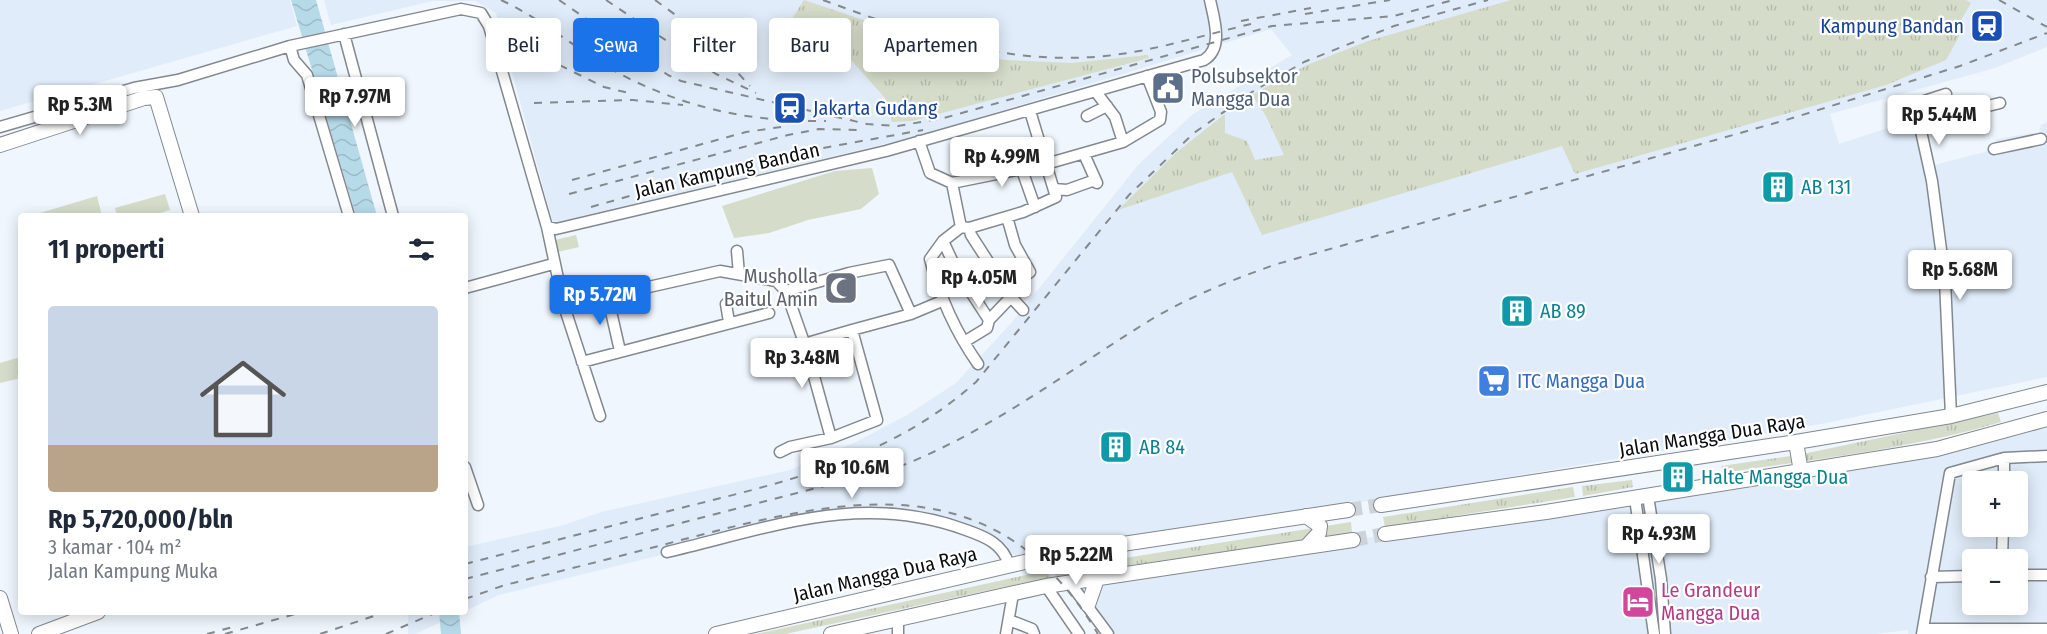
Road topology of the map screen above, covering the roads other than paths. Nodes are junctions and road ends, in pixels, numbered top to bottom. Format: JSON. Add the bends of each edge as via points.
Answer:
{"nodes":[{"id":1,"x":1210,"y":0,"type":"edge"},
{"id":2,"x":339,"y":35,"type":"junction"},
{"id":3,"x":293,"y":45,"type":"junction"},
{"id":4,"x":1147,"y":76,"type":"junction"},
{"id":5,"x":1096,"y":92,"type":"junction"},
{"id":6,"x":1946,"y":93,"type":"dead end"},
{"id":7,"x":2000,"y":103,"type":"dead end"},
{"id":8,"x":1107,"y":106,"type":"junction"},
{"id":9,"x":1030,"y":111,"type":"junction"},
{"id":10,"x":1086,"y":116,"type":"dead end"},
{"id":11,"x":1919,"y":123,"type":"junction"},
{"id":12,"x":0,"y":125,"type":"edge"},
{"id":13,"x":2041,"y":139,"type":"dead end"},
{"id":14,"x":919,"y":141,"type":"junction"},
{"id":15,"x":1123,"y":142,"type":"junction"},
{"id":16,"x":0,"y":146,"type":"edge"},
{"id":17,"x":1994,"y":148,"type":"dead end"},
{"id":18,"x":1084,"y":154,"type":"junction"},
{"id":19,"x":1046,"y":164,"type":"junction"},
{"id":20,"x":1022,"y":170,"type":"junction"},
{"id":21,"x":952,"y":183,"type":"junction"},
{"id":22,"x":1054,"y":189,"type":"junction"},
{"id":23,"x":1035,"y":207,"type":"junction"},
{"id":24,"x":191,"y":213,"type":"edge"},
{"id":25,"x":349,"y":213,"type":"edge"},
{"id":26,"x":392,"y":213,"type":"edge"},
{"id":27,"x":1007,"y":216,"type":"junction"},
{"id":28,"x":547,"y":227,"type":"junction"},
{"id":29,"x":965,"y":227,"type":"junction"},
{"id":30,"x":943,"y":241,"type":"junction"},
{"id":31,"x":738,"y":251,"type":"dead end"},
{"id":32,"x":553,"y":264,"type":"junction"},
{"id":33,"x":739,"y":274,"type":"junction"},
{"id":34,"x":468,"y":287,"type":"edge"},
{"id":35,"x":786,"y":291,"type":"junction"},
{"id":36,"x":1008,"y":293,"type":"junction"},
{"id":37,"x":607,"y":294,"type":"junction"},
{"id":38,"x":942,"y":301,"type":"junction"},
{"id":39,"x":726,"y":304,"type":"dead end"},
{"id":40,"x":564,"y":306,"type":"junction"},
{"id":41,"x":1023,"y":310,"type":"dead end"},
{"id":42,"x":769,"y":313,"type":"dead end"},
{"id":43,"x":911,"y":314,"type":"junction"},
{"id":44,"x":989,"y":320,"type":"junction"},
{"id":45,"x":729,"y":322,"type":"junction"},
{"id":46,"x":852,"y":330,"type":"junction"},
{"id":47,"x":964,"y":342,"type":"junction"},
{"id":48,"x":804,"y":344,"type":"junction"},
{"id":49,"x":620,"y":351,"type":"junction"},
{"id":50,"x":582,"y":362,"type":"junction"},
{"id":51,"x":978,"y":364,"type":"dead end"},
{"id":52,"x":2047,"y":392,"type":"edge"},
{"id":53,"x":1951,"y":411,"type":"junction"},
{"id":54,"x":600,"y":416,"type":"dead end"},
{"id":55,"x":2047,"y":419,"type":"edge"},
{"id":56,"x":831,"y":438,"type":"junction"},
{"id":57,"x":1796,"y":442,"type":"junction"},
{"id":58,"x":780,"y":453,"type":"dead end"},
{"id":59,"x":2047,"y":456,"type":"edge"},
{"id":60,"x":2004,"y":458,"type":"junction"},
{"id":61,"x":2004,"y":471,"type":"edge"},
{"id":62,"x":1801,"y":472,"type":"junction"},
{"id":63,"x":468,"y":476,"type":"edge"},
{"id":64,"x":1641,"y":497,"type":"junction"},
{"id":65,"x":478,"y":505,"type":"dead end"},
{"id":66,"x":1381,"y":505,"type":"tunnel mouth"},
{"id":67,"x":1348,"y":510,"type":"tunnel mouth"},
{"id":68,"x":1306,"y":516,"type":"junction"},
{"id":69,"x":1386,"y":534,"type":"tunnel mouth"},
{"id":70,"x":1353,"y":540,"type":"tunnel mouth"},
{"id":71,"x":1306,"y":547,"type":"junction"},
{"id":72,"x":667,"y":552,"type":"dead end"},
{"id":73,"x":1009,"y":565,"type":"junction"},
{"id":74,"x":2028,"y":575,"type":"edge"},
{"id":75,"x":2047,"y":575,"type":"edge"},
{"id":76,"x":1931,"y":576,"type":"junction"},
{"id":77,"x":1962,"y":576,"type":"edge"},
{"id":78,"x":1096,"y":579,"type":"junction"},
{"id":79,"x":1071,"y":583,"type":"junction"},
{"id":80,"x":1046,"y":586,"type":"junction"},
{"id":81,"x":1014,"y":594,"type":"junction"},
{"id":82,"x":0,"y":598,"type":"edge"},
{"id":83,"x":1088,"y":605,"type":"junction"},
{"id":84,"x":90,"y":615,"type":"edge"},
{"id":85,"x":1009,"y":620,"type":"junction"},
{"id":86,"x":898,"y":627,"type":"edge"},
{"id":87,"x":2047,"y":629,"type":"edge"},
{"id":88,"x":1922,"y":631,"type":"edge"},
{"id":89,"x":733,"y":632,"type":"edge"},
{"id":90,"x":11,"y":634,"type":"edge"},
{"id":91,"x":39,"y":634,"type":"edge"},
{"id":92,"x":716,"y":634,"type":"edge"},
{"id":93,"x":831,"y":634,"type":"edge"},
{"id":94,"x":1006,"y":634,"type":"edge"},
{"id":95,"x":1034,"y":634,"type":"edge"},
{"id":96,"x":1079,"y":634,"type":"edge"},
{"id":97,"x":1108,"y":634,"type":"edge"},
{"id":98,"x":1654,"y":634,"type":"edge"},
{"id":99,"x":1665,"y":634,"type":"edge"}],
"edges":[{"from":1,"to":4,"type":"street","name":"Jalan Kampung Bandan","via":[[1215,43],[1211,56]]},
{"from":2,"to":3,"type":"street"},
{"from":2,"to":26,"type":"street"},
{"from":2,"to":28,"type":"street","via":[[461,9],[481,13],[489,26]]},
{"from":3,"to":12,"type":"street","via":[[177,77],[138,82]]},
{"from":3,"to":25,"type":"street","via":[[294,60],[307,75]]},
{"from":4,"to":5,"type":"street","name":"Jalan Kampung Bandan"},
{"from":4,"to":15,"type":"street","via":[[1161,112],[1160,120]]},
{"from":5,"to":8,"type":"street"},
{"from":5,"to":9,"type":"street","name":"Jalan Kampung Bandan"},
{"from":6,"to":11,"type":"street","via":[[1916,103]]},
{"from":7,"to":11,"type":"street"},
{"from":8,"to":10,"type":"street"},
{"from":8,"to":15,"type":"street"},
{"from":9,"to":14,"type":"street","name":"Jalan Kampung Bandan"},
{"from":9,"to":19,"type":"street"},
{"from":11,"to":53,"type":"street","via":[[1932,181],[1945,280]]},
{"from":13,"to":17,"type":"street"},
{"from":14,"to":21,"type":"street","via":[[930,173]]},
{"from":14,"to":28,"type":"street","name":"Jalan Kampung Bandan","via":[[813,170],[556,229]]},
{"from":15,"to":18,"type":"street"},
{"from":16,"to":24,"type":"main road","via":[[152,97],[157,100]]},
{"from":18,"to":19,"type":"street"},
{"from":18,"to":22,"type":"street","via":[[1096,181],[1067,190]]},
{"from":19,"to":20,"type":"street"},
{"from":19,"to":22,"type":"street"},
{"from":20,"to":21,"type":"street"},
{"from":20,"to":23,"type":"street"},
{"from":21,"to":29,"type":"street"},
{"from":22,"to":23,"type":"street","via":[[1056,197]]},
{"from":23,"to":27,"type":"street"},
{"from":27,"to":29,"type":"street"},
{"from":27,"to":36,"type":"street","via":[[1015,245],[1030,272]]},
{"from":28,"to":32,"type":"street"},
{"from":29,"to":30,"type":"street"},
{"from":29,"to":36,"type":"street"},
{"from":30,"to":38,"type":"street","via":[[930,258]]},
{"from":30,"to":44,"type":"street"},
{"from":31,"to":33,"type":"street"},
{"from":32,"to":34,"type":"street"},
{"from":32,"to":40,"type":"street"},
{"from":33,"to":35,"type":"street","via":[[776,281]]},
{"from":33,"to":37,"type":"street"},
{"from":35,"to":43,"type":"street","via":[[889,265]]},
{"from":35,"to":48,"type":"street"},
{"from":36,"to":41,"type":"street"},
{"from":36,"to":44,"type":"street"},
{"from":37,"to":40,"type":"street"},
{"from":37,"to":49,"type":"street"},
{"from":38,"to":43,"type":"street"},
{"from":38,"to":47,"type":"street"},
{"from":39,"to":45,"type":"street"},
{"from":40,"to":50,"type":"street"},
{"from":42,"to":45,"type":"street"},
{"from":43,"to":46,"type":"street"},
{"from":44,"to":47,"type":"street","via":[[987,328]]},
{"from":45,"to":49,"type":"street"},
{"from":46,"to":48,"type":"street"},
{"from":46,"to":56,"type":"street","via":[[877,420]]},
{"from":47,"to":51,"type":"street"},
{"from":48,"to":56,"type":"street"},
{"from":49,"to":50,"type":"street"},
{"from":50,"to":54,"type":"street"},
{"from":52,"to":53,"type":"main road","name":"Jalan Mangga Dua Raya"},
{"from":53,"to":57,"type":"main road","name":"Jalan Mangga Dua Raya"},
{"from":55,"to":62,"type":"main road","via":[[1937,449]]},
{"from":56,"to":58,"type":"street","via":[[789,447]]},
{"from":57,"to":62,"type":"main road"},
{"from":57,"to":66,"type":"main road","name":"Jalan Mangga Dua Raya"},
{"from":59,"to":60,"type":"street"},
{"from":60,"to":61,"type":"street"},
{"from":60,"to":76,"type":"street","via":[[1950,473]]},
{"from":62,"to":64,"type":"main road"},
{"from":63,"to":65,"type":"street"},
{"from":64,"to":69,"type":"main road"},
{"from":64,"to":98,"type":"street"},
{"from":64,"to":99,"type":"street","via":[[1661,579]]},
{"from":67,"to":68,"type":"main road","name":"Jalan Mangga Dua Raya"},
{"from":68,"to":71,"type":"main road","via":[[1320,526],[1319,533]]},
{"from":68,"to":73,"type":"main road","name":"Jalan Mangga Dua Raya","via":[[1093,547]]},
{"from":70,"to":71,"type":"main road"},
{"from":71,"to":78,"type":"main road"},
{"from":72,"to":73,"type":"street","via":[[839,513],[894,512],[942,521],[972,532],[1002,548]]},
{"from":73,"to":89,"type":"main road","name":"Jalan Mangga Dua Raya"},
{"from":74,"to":75,"type":"street"},
{"from":76,"to":77,"type":"street"},
{"from":76,"to":88,"type":"street"},
{"from":78,"to":79,"type":"main road"},
{"from":78,"to":83,"type":"main road"},
{"from":79,"to":80,"type":"main road"},
{"from":79,"to":83,"type":"street"},
{"from":80,"to":81,"type":"main road"},
{"from":80,"to":96,"type":"street"},
{"from":81,"to":85,"type":"street"},
{"from":81,"to":86,"type":"main road"},
{"from":82,"to":90,"type":"main road"},
{"from":83,"to":97,"type":"street"},
{"from":84,"to":91,"type":"main road"},
{"from":85,"to":94,"type":"street"},
{"from":85,"to":95,"type":"street","via":[[1032,629]]},
{"from":86,"to":93,"type":"main road"},
{"from":87,"to":88,"type":"street"},
{"from":89,"to":92,"type":"main road","name":"Jalan Mangga Dua Raya"}]}
